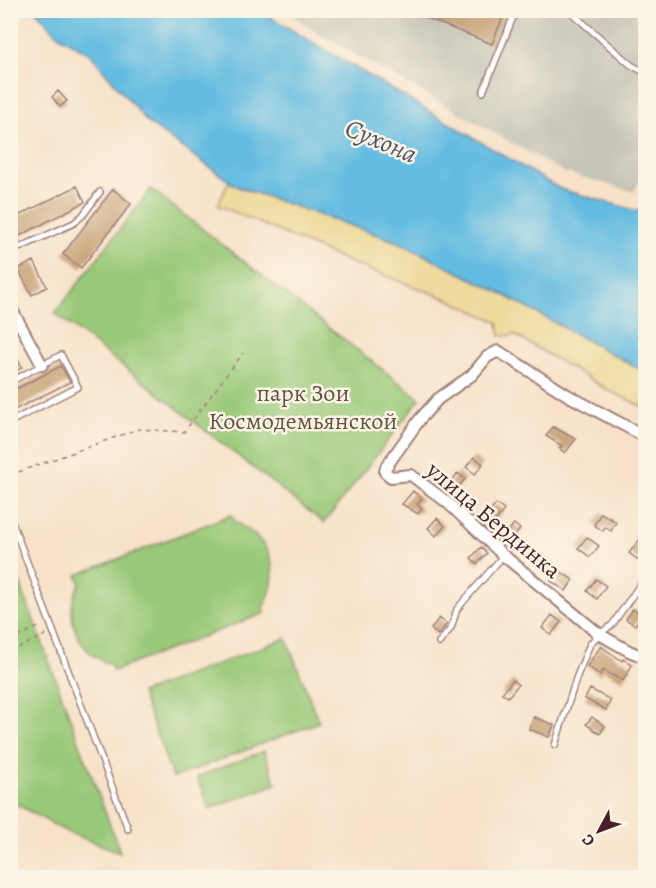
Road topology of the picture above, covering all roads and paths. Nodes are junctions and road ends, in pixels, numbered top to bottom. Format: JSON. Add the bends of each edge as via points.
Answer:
{"nodes":[{"id":1,"x":516,"y":10,"type":"edge"},
{"id":2,"x":571,"y":10,"type":"edge"},
{"id":3,"x":645,"y":73,"type":"edge"},
{"id":4,"x":483,"y":92,"type":"dead end"},
{"id":5,"x":100,"y":192,"type":"dead end"},
{"id":6,"x":10,"y":252,"type":"edge"},
{"id":7,"x":10,"y":306,"type":"edge"},
{"id":8,"x":243,"y":353,"type":"dead end"},
{"id":9,"x":42,"y":365,"type":"junction"},
{"id":10,"x":10,"y":382,"type":"edge"},
{"id":11,"x":10,"y":422,"type":"edge"},
{"id":12,"x":645,"y":437,"type":"edge"},
{"id":13,"x":10,"y":475,"type":"edge"},
{"id":14,"x":10,"y":517,"type":"edge"},
{"id":15,"x":503,"y":555,"type":"junction"},
{"id":16,"x":645,"y":576,"type":"edge"},
{"id":17,"x":50,"y":621,"type":"junction"},
{"id":18,"x":53,"y":631,"type":"junction"},
{"id":19,"x":599,"y":634,"type":"junction"},
{"id":20,"x":10,"y":641,"type":"edge"},
{"id":21,"x":439,"y":643,"type":"dead end"},
{"id":22,"x":10,"y":652,"type":"edge"},
{"id":23,"x":645,"y":658,"type":"edge"},
{"id":24,"x":555,"y":745,"type":"dead end"},
{"id":25,"x":128,"y":829,"type":"dead end"}],
"edges":[{"from":1,"to":4,"type":"lane"},
{"from":2,"to":3,"type":"lane"},
{"from":5,"to":6,"type":"lane","via":[[74,223]]},
{"from":7,"to":9,"type":"street"},
{"from":8,"to":13,"type":"path","via":[[184,432],[138,429]]},
{"from":9,"to":10,"type":"lane"},
{"from":9,"to":11,"type":"lane","via":[[61,355],[78,387]]},
{"from":12,"to":15,"type":"street","name":"улица Бердинка","via":[[498,351],[487,357],[472,375],[438,399],[420,419],[385,472],[391,477],[411,475],[448,503]]},
{"from":14,"to":17,"type":"lane"},
{"from":15,"to":19,"type":"street","name":"улица Бердинка"},
{"from":15,"to":21,"type":"lane","via":[[457,609],[452,626]]},
{"from":16,"to":19,"type":"lane","via":[[612,625]]},
{"from":17,"to":18,"type":"lane"},
{"from":17,"to":20,"type":"path"},
{"from":18,"to":22,"type":"path"},
{"from":18,"to":25,"type":"lane"},
{"from":19,"to":23,"type":"street","name":"улица Бердинка"},
{"from":19,"to":24,"type":"lane","via":[[590,644]]}]}
